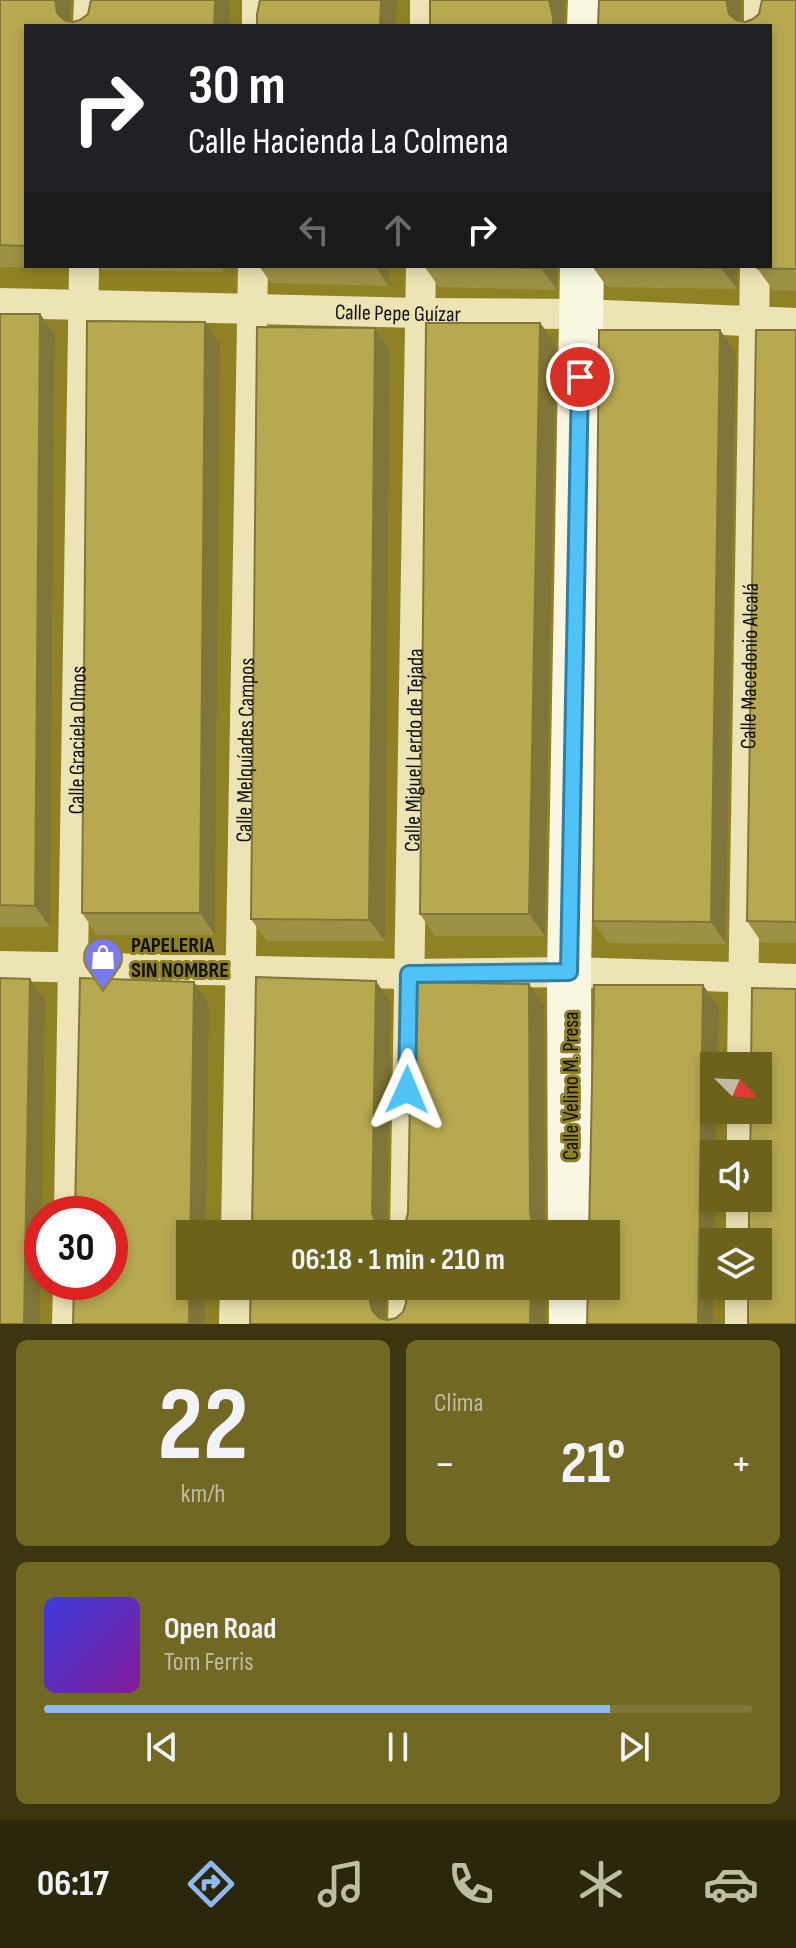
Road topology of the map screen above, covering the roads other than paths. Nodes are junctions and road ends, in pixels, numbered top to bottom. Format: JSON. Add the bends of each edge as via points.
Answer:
{"nodes":[{"id":1,"x":89,"y":0,"type":"edge"},
{"id":2,"x":257,"y":0,"type":"edge"},
{"id":3,"x":425,"y":0,"type":"edge"},
{"id":4,"x":590,"y":0,"type":"edge"},
{"id":5,"x":759,"y":0,"type":"edge"},
{"id":6,"x":88,"y":24,"type":"edge"},
{"id":7,"x":257,"y":24,"type":"edge"},
{"id":8,"x":425,"y":24,"type":"edge"},
{"id":9,"x":589,"y":24,"type":"edge"},
{"id":10,"x":759,"y":24,"type":"edge"},
{"id":11,"x":84,"y":268,"type":"edge"},
{"id":12,"x":253,"y":268,"type":"edge"},
{"id":13,"x":421,"y":268,"type":"edge"},
{"id":14,"x":582,"y":268,"type":"edge"},
{"id":15,"x":755,"y":268,"type":"edge"},
{"id":16,"x":0,"y":303,"type":"edge"},
{"id":17,"x":84,"y":305,"type":"junction"},
{"id":18,"x":252,"y":309,"type":"junction"},
{"id":19,"x":420,"y":313,"type":"junction"},
{"id":20,"x":581,"y":314,"type":"junction"},
{"id":21,"x":754,"y":322,"type":"junction"},
{"id":22,"x":796,"y":323,"type":"edge"},
{"id":23,"x":0,"y":966,"type":"edge"},
{"id":24,"x":73,"y":968,"type":"junction"},
{"id":25,"x":240,"y":972,"type":"junction"},
{"id":26,"x":569,"y":972,"type":"junction"},
{"id":27,"x":409,"y":974,"type":"junction"},
{"id":28,"x":743,"y":978,"type":"junction"},
{"id":29,"x":796,"y":979,"type":"edge"},
{"id":30,"x":742,"y":1052,"type":"edge"},
{"id":31,"x":69,"y":1196,"type":"edge"},
{"id":32,"x":236,"y":1220,"type":"edge"},
{"id":33,"x":405,"y":1220,"type":"edge"},
{"id":34,"x":570,"y":1220,"type":"edge"},
{"id":35,"x":68,"y":1300,"type":"edge"},
{"id":36,"x":235,"y":1300,"type":"edge"},
{"id":37,"x":404,"y":1300,"type":"edge"},
{"id":38,"x":571,"y":1300,"type":"edge"},
{"id":39,"x":740,"y":1300,"type":"edge"},
{"id":40,"x":67,"y":1324,"type":"edge"},
{"id":41,"x":234,"y":1324,"type":"edge"},
{"id":42,"x":403,"y":1324,"type":"edge"},
{"id":43,"x":571,"y":1324,"type":"edge"},
{"id":44,"x":740,"y":1324,"type":"edge"}],
"edges":[{"from":1,"to":6,"type":"street"},
{"from":2,"to":7,"type":"street"},
{"from":3,"to":8,"type":"street"},
{"from":4,"to":9,"type":"street"},
{"from":5,"to":10,"type":"street"},
{"from":11,"to":17,"type":"street","name":"Calle Graciela Olmos"},
{"from":12,"to":18,"type":"street","name":"Calle Melquíades Campos"},
{"from":13,"to":19,"type":"street","name":"Calle Miguel Lerdo de Tejada"},
{"from":14,"to":20,"type":"street","name":"Calle Velino M. Presa"},
{"from":15,"to":21,"type":"street","name":"Calle Macedonio Alcalá"},
{"from":16,"to":17,"type":"street","name":"Calle Pepe Guízar"},
{"from":17,"to":18,"type":"street","name":"Calle Pepe Guízar"},
{"from":17,"to":24,"type":"street","name":"Calle Graciela Olmos"},
{"from":18,"to":19,"type":"street","name":"Calle Pepe Guízar"},
{"from":18,"to":25,"type":"street","name":"Calle Melquíades Campos"},
{"from":19,"to":20,"type":"street","name":"Calle Pepe Guízar"},
{"from":19,"to":27,"type":"street","name":"Calle Miguel Lerdo de Tejada"},
{"from":20,"to":21,"type":"street","name":"Calle Pepe Guízar"},
{"from":20,"to":26,"type":"street","name":"Calle Velino M. Presa"},
{"from":21,"to":22,"type":"street","name":"Calle Pepe Guízar"},
{"from":21,"to":28,"type":"street","name":"Calle Macedonio Alcalá"},
{"from":23,"to":24,"type":"street"},
{"from":24,"to":25,"type":"street"},
{"from":24,"to":31,"type":"street","name":"Calle Graciela Olmos"},
{"from":25,"to":27,"type":"street"},
{"from":25,"to":32,"type":"street","name":"Calle Melquíades Campos"},
{"from":26,"to":27,"type":"street"},
{"from":26,"to":28,"type":"street"},
{"from":26,"to":34,"type":"street","name":"Calle Velino M. Presa"},
{"from":27,"to":33,"type":"street","name":"Calle Miguel Lerdo de Tejada"},
{"from":28,"to":29,"type":"street"},
{"from":28,"to":30,"type":"street","name":"Calle Macedonio Alcalá"},
{"from":35,"to":40,"type":"street"},
{"from":36,"to":41,"type":"street"},
{"from":37,"to":42,"type":"street"},
{"from":38,"to":43,"type":"street"},
{"from":39,"to":44,"type":"street"}]}
